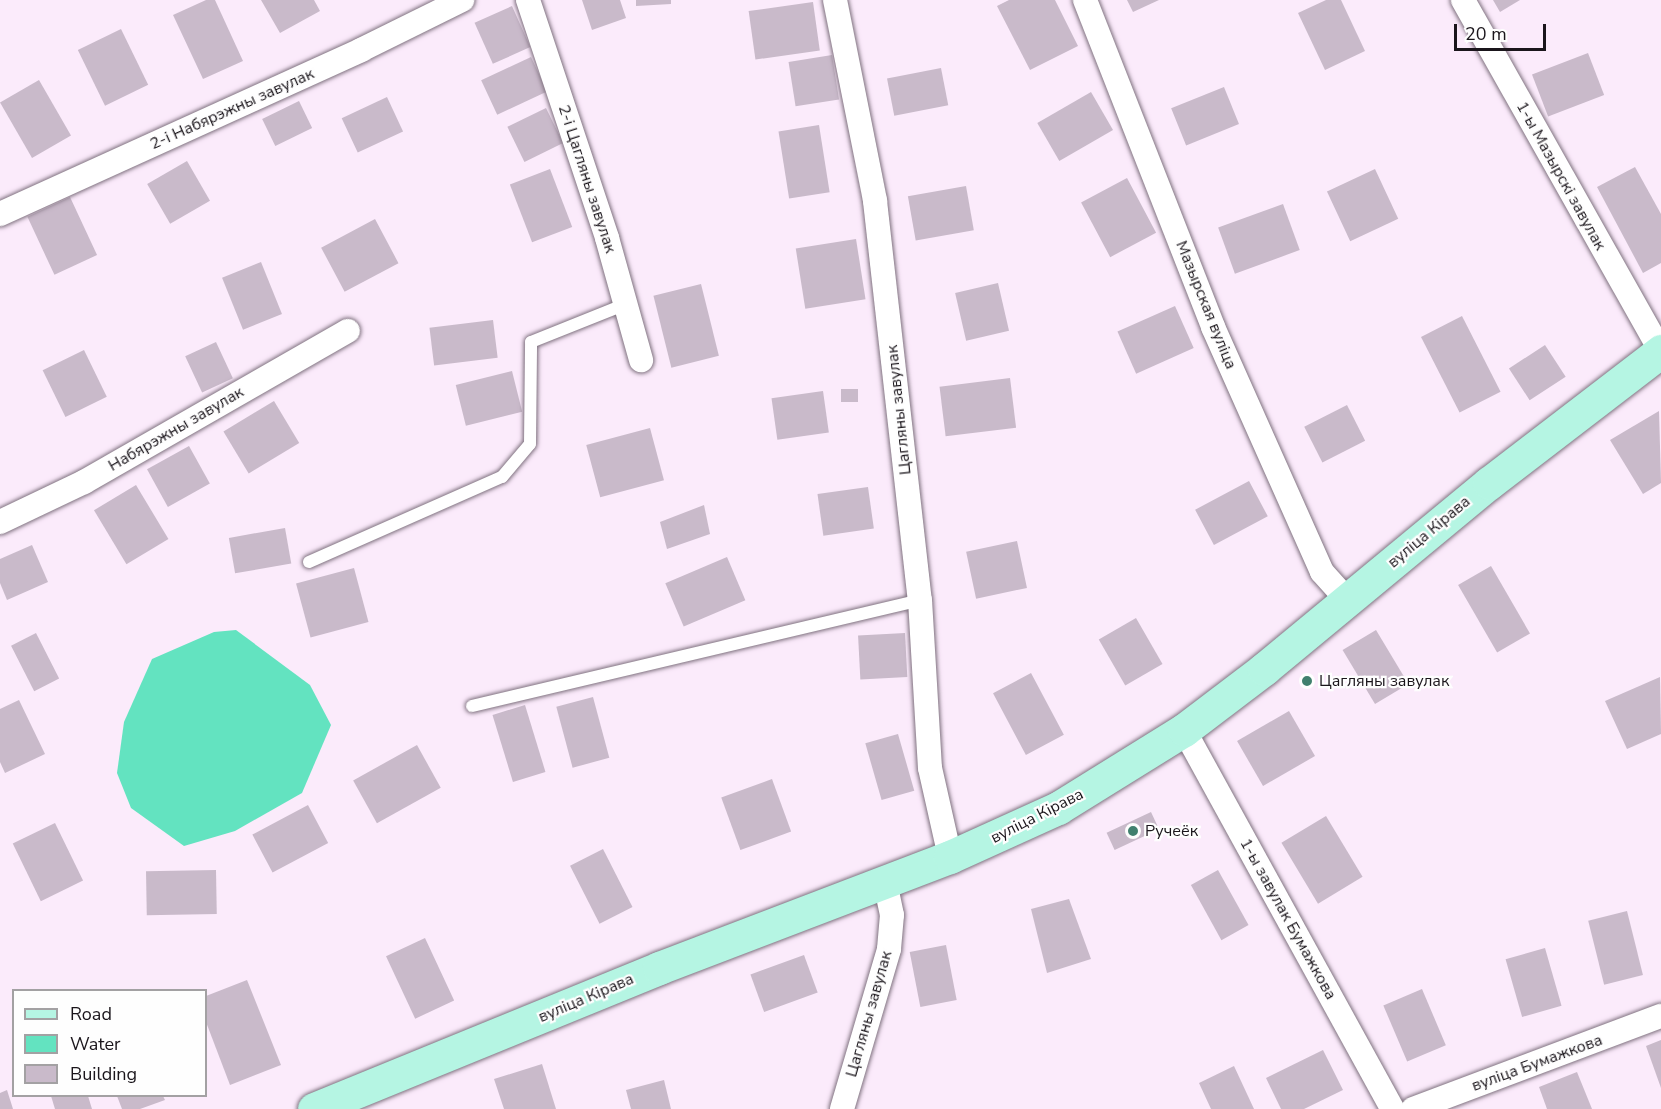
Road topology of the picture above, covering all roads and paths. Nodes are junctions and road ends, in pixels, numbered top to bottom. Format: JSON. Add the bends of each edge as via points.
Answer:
{"nodes":[{"id":1,"x":462,"y":0,"type":"edge"},
{"id":2,"x":528,"y":0,"type":"edge"},
{"id":3,"x":835,"y":0,"type":"edge"},
{"id":4,"x":1085,"y":0,"type":"edge"},
{"id":5,"x":1463,"y":0,"type":"edge"},
{"id":6,"x":0,"y":214,"type":"edge"},
{"id":7,"x":626,"y":304,"type":"junction"},
{"id":8,"x":348,"y":331,"type":"dead end"},
{"id":9,"x":1661,"y":351,"type":"edge"},
{"id":10,"x":641,"y":360,"type":"dead end"},
{"id":11,"x":0,"y":522,"type":"edge"},
{"id":12,"x":309,"y":562,"type":"dead end"},
{"id":13,"x":920,"y":600,"type":"junction"},
{"id":14,"x":1347,"y":600,"type":"junction"},
{"id":15,"x":472,"y":706,"type":"dead end"},
{"id":16,"x":1184,"y":730,"type":"junction"},
{"id":17,"x":950,"y":857,"type":"junction"},
{"id":18,"x":885,"y":883,"type":"junction"},
{"id":19,"x":1661,"y":1016,"type":"edge"},
{"id":20,"x":314,"y":1109,"type":"edge"},
{"id":21,"x":842,"y":1109,"type":"edge"},
{"id":22,"x":1392,"y":1109,"type":"edge"},
{"id":23,"x":1413,"y":1109,"type":"edge"}],
"edges":[{"from":1,"to":6,"type":"street","name":"2-і Набярэжны завулак","via":[[362,50]]},
{"from":2,"to":7,"type":"street","name":"2-і Цагляны завулак"},
{"from":3,"to":13,"type":"street","name":"Цагляны завулак","via":[[875,201]]},
{"from":4,"to":14,"type":"street","name":"Мазырская вуліца","via":[[1213,327],[1322,572]]},
{"from":5,"to":9,"type":"street","name":"1-ы Мазырскі завулак"},
{"from":7,"to":10,"type":"street","name":"2-і Цагляны завулак"},
{"from":7,"to":12,"type":"lane","via":[[531,342],[530,444],[502,477]]},
{"from":8,"to":11,"type":"street","name":"Набярэжны завулак","via":[[84,482]]},
{"from":9,"to":14,"type":"main road","name":"вуліца Кірава","via":[[1489,483]]},
{"from":13,"to":15,"type":"lane"},
{"from":13,"to":17,"type":"street","name":"Цагляны завулак","via":[[930,768]]},
{"from":14,"to":16,"type":"main road","name":"вуліца Кірава"},
{"from":16,"to":17,"type":"main road","name":"вуліца Кірава","via":[[1058,808]]},
{"from":16,"to":22,"type":"street","name":"1-ы завулак Бумажкова"},
{"from":17,"to":18,"type":"main road","name":"вуліца Кірава"},
{"from":18,"to":20,"type":"main road","name":"вуліца Кірава","via":[[659,968]]},
{"from":18,"to":21,"type":"street","name":"Цагляны завулак","via":[[892,915],[889,949]]},
{"from":19,"to":23,"type":"street","name":"вуліца Бумажкова"}]}
